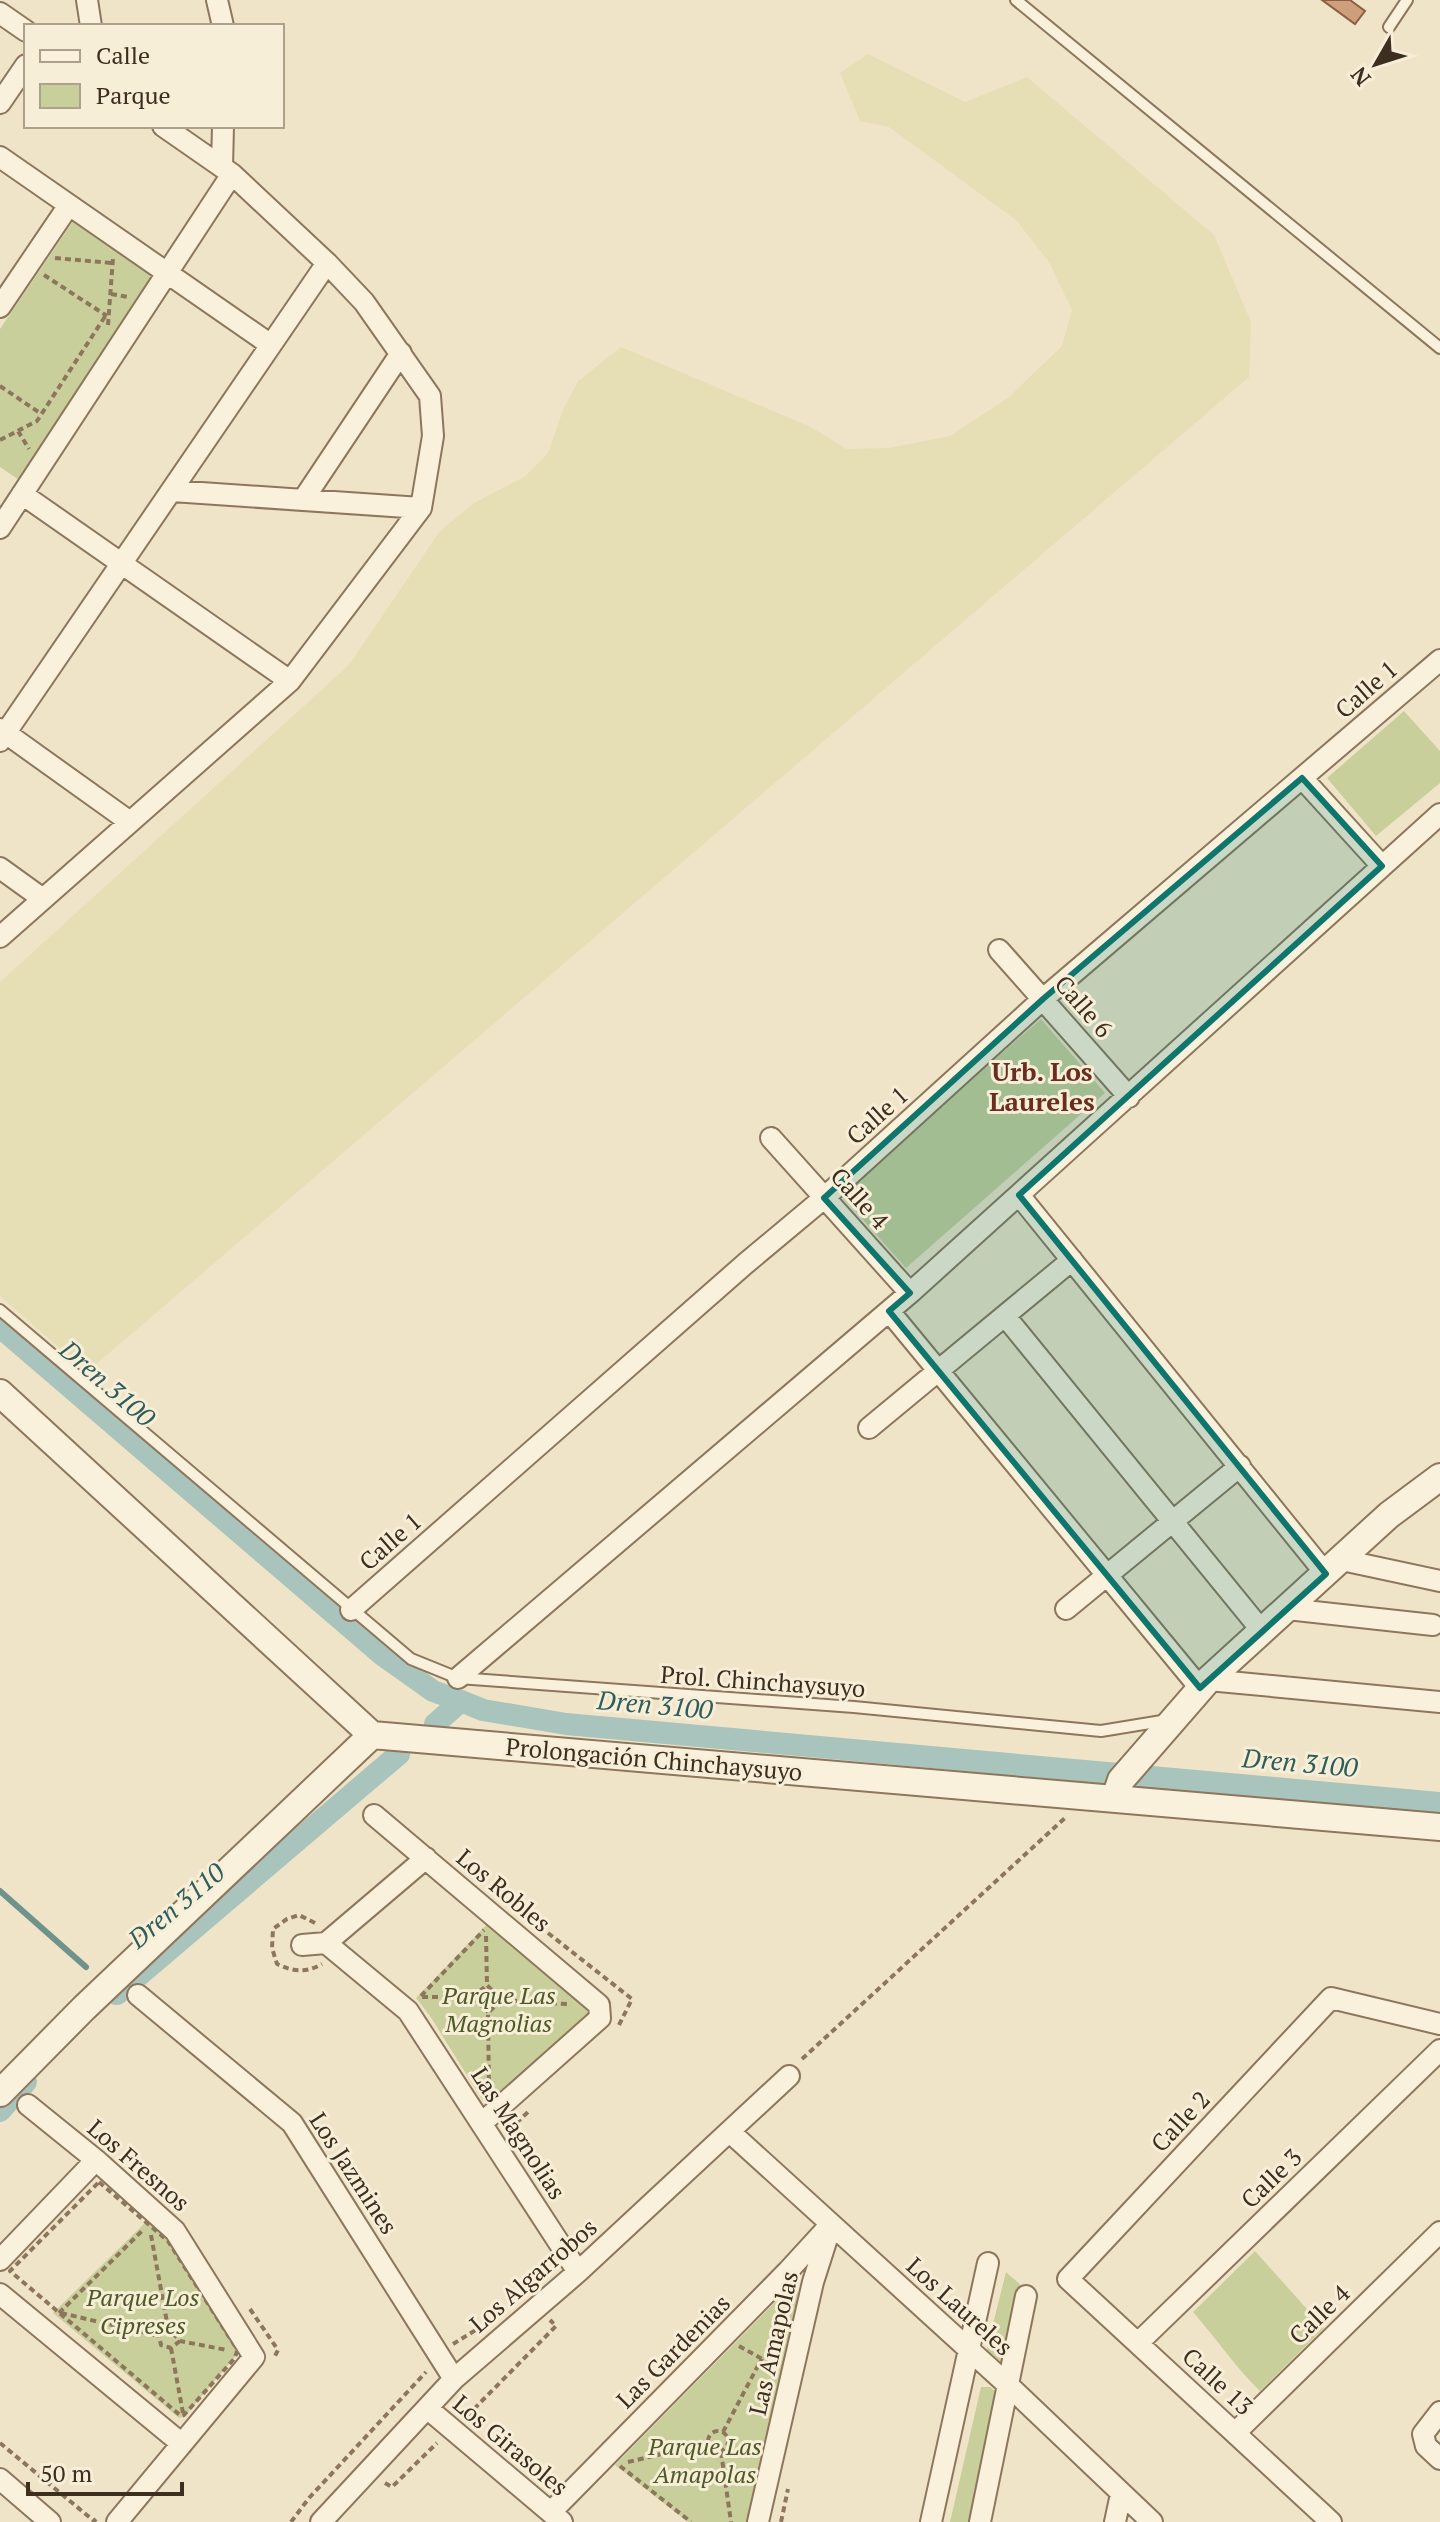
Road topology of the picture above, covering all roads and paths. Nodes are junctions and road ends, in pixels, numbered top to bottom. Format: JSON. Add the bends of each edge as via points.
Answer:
{"nodes":[{"id":1,"x":87,"y":0,"type":"edge"},
{"id":2,"x":217,"y":0,"type":"edge"},
{"id":3,"x":1016,"y":0,"type":"edge"},
{"id":4,"x":1407,"y":0,"type":"edge"},
{"id":5,"x":0,"y":13,"type":"edge"},
{"id":6,"x":91,"y":24,"type":"edge"},
{"id":7,"x":223,"y":24,"type":"edge"},
{"id":8,"x":1389,"y":27,"type":"dead end"},
{"id":9,"x":24,"y":30,"type":"edge"},
{"id":10,"x":24,"y":68,"type":"edge"},
{"id":11,"x":0,"y":103,"type":"edge"},
{"id":12,"x":166,"y":128,"type":"edge"},
{"id":13,"x":223,"y":128,"type":"edge"},
{"id":14,"x":0,"y":157,"type":"edge"},
{"id":15,"x":227,"y":170,"type":"junction"},
{"id":16,"x":69,"y":205,"type":"junction"},
{"id":17,"x":113,"y":250,"type":"dead end"},
{"id":18,"x":50,"y":258,"type":"dead end"},
{"id":19,"x":112,"y":263,"type":"junction"},
{"id":20,"x":327,"y":263,"type":"junction"},
{"id":21,"x":40,"y":273,"type":"dead end"},
{"id":22,"x":167,"y":273,"type":"junction"},
{"id":23,"x":111,"y":294,"type":"junction"},
{"id":24,"x":139,"y":300,"type":"dead end"},
{"id":25,"x":0,"y":307,"type":"edge"},
{"id":26,"x":107,"y":316,"type":"junction"},
{"id":27,"x":108,"y":332,"type":"dead end"},
{"id":28,"x":271,"y":345,"type":"junction"},
{"id":29,"x":1440,"y":348,"type":"edge"},
{"id":30,"x":401,"y":353,"type":"junction"},
{"id":31,"x":0,"y":386,"type":"edge"},
{"id":32,"x":40,"y":413,"type":"junction"},
{"id":33,"x":18,"y":431,"type":"junction"},
{"id":34,"x":0,"y":440,"type":"edge"},
{"id":35,"x":34,"y":457,"type":"dead end"},
{"id":36,"x":172,"y":491,"type":"junction"},
{"id":37,"x":22,"y":494,"type":"junction"},
{"id":38,"x":303,"y":500,"type":"junction"},
{"id":39,"x":421,"y":508,"type":"junction"},
{"id":40,"x":0,"y":528,"type":"edge"},
{"id":41,"x":122,"y":564,"type":"junction"},
{"id":42,"x":1440,"y":660,"type":"edge"},
{"id":43,"x":290,"y":681,"type":"junction"},
{"id":44,"x":2,"y":734,"type":"edge"},
{"id":45,"x":1302,"y":778,"type":"junction"},
{"id":46,"x":1440,"y":814,"type":"edge"},
{"id":47,"x":130,"y":822,"type":"junction"},
{"id":48,"x":1382,"y":866,"type":"junction"},
{"id":49,"x":0,"y":868,"type":"edge"},
{"id":50,"x":43,"y":899,"type":"junction"},
{"id":51,"x":0,"y":937,"type":"edge"},
{"id":52,"x":999,"y":950,"type":"dead end"},
{"id":53,"x":1043,"y":999,"type":"junction"},
{"id":54,"x":1129,"y":1097,"type":"junction"},
{"id":55,"x":771,"y":1138,"type":"dead end"},
{"id":56,"x":1019,"y":1195,"type":"junction"},
{"id":57,"x":824,"y":1198,"type":"junction"},
{"id":58,"x":1072,"y":1260,"type":"junction"},
{"id":59,"x":910,"y":1293,"type":"junction"},
{"id":60,"x":0,"y":1310,"type":"edge"},
{"id":61,"x":889,"y":1311,"type":"junction"},
{"id":62,"x":1005,"y":1316,"type":"junction"},
{"id":63,"x":939,"y":1371,"type":"junction"},
{"id":64,"x":0,"y":1393,"type":"edge"},
{"id":65,"x":869,"y":1428,"type":"dead end"},
{"id":66,"x":1240,"y":1466,"type":"junction"},
{"id":67,"x":1440,"y":1477,"type":"edge"},
{"id":68,"x":1173,"y":1521,"type":"junction"},
{"id":69,"x":1334,"y":1567,"type":"junction"},
{"id":70,"x":1107,"y":1575,"type":"junction"},
{"id":71,"x":1440,"y":1581,"type":"edge"},
{"id":72,"x":1066,"y":1609,"type":"dead end"},
{"id":73,"x":1287,"y":1609,"type":"junction"},
{"id":74,"x":351,"y":1610,"type":"junction"},
{"id":75,"x":1433,"y":1625,"type":"dead end"},
{"id":76,"x":1262,"y":1631,"type":"junction"},
{"id":77,"x":458,"y":1678,"type":"junction"},
{"id":78,"x":1204,"y":1684,"type":"junction"},
{"id":79,"x":1440,"y":1702,"type":"edge"},
{"id":80,"x":1174,"y":1719,"type":"junction"},
{"id":81,"x":372,"y":1735,"type":"junction"},
{"id":82,"x":1125,"y":1779,"type":"junction"},
{"id":83,"x":1088,"y":1796,"type":"junction"},
{"id":84,"x":374,"y":1815,"type":"dead end"},
{"id":85,"x":1440,"y":1827,"type":"edge"},
{"id":86,"x":426,"y":1858,"type":"junction"},
{"id":87,"x":491,"y":1923,"type":"dead end"},
{"id":88,"x":486,"y":1929,"type":"junction"},
{"id":89,"x":326,"y":1943,"type":"junction"},
{"id":90,"x":302,"y":1945,"type":"dead end"},
{"id":91,"x":487,"y":1985,"type":"junction"},
{"id":92,"x":138,"y":1995,"type":"dead end"},
{"id":93,"x":473,"y":1997,"type":"junction"},
{"id":94,"x":501,"y":2000,"type":"junction"},
{"id":95,"x":575,"y":2004,"type":"dead end"},
{"id":96,"x":488,"y":2013,"type":"junction"},
{"id":97,"x":1440,"y":2024,"type":"edge"},
{"id":98,"x":1440,"y":2050,"type":"edge"},
{"id":99,"x":802,"y":2059,"type":"dead end"},
{"id":100,"x":789,"y":2076,"type":"dead end"},
{"id":101,"x":0,"y":2093,"type":"edge"},
{"id":102,"x":489,"y":2097,"type":"dead end"},
{"id":103,"x":28,"y":2105,"type":"dead end"},
{"id":104,"x":483,"y":2122,"type":"junction"},
{"id":105,"x":730,"y":2132,"type":"junction"},
{"id":106,"x":96,"y":2160,"type":"junction"},
{"id":107,"x":831,"y":2224,"type":"junction"},
{"id":108,"x":149,"y":2225,"type":"junction"},
{"id":109,"x":1440,"y":2232,"type":"edge"},
{"id":110,"x":0,"y":2260,"type":"edge"},
{"id":111,"x":988,"y":2263,"type":"dead end"},
{"id":112,"x":578,"y":2272,"type":"junction"},
{"id":113,"x":1068,"y":2279,"type":"joint"},
{"id":114,"x":0,"y":2294,"type":"edge"},
{"id":115,"x":1026,"y":2296,"type":"dead end"},
{"id":116,"x":242,"y":2298,"type":"dead end"},
{"id":117,"x":59,"y":2313,"type":"junction"},
{"id":118,"x":546,"y":2315,"type":"dead end"},
{"id":119,"x":168,"y":2328,"type":"junction"},
{"id":120,"x":159,"y":2336,"type":"junction"},
{"id":121,"x":180,"y":2341,"type":"junction"},
{"id":122,"x":1138,"y":2343,"type":"junction"},
{"id":123,"x":171,"y":2348,"type":"junction"},
{"id":124,"x":968,"y":2348,"type":"junction"},
{"id":125,"x":254,"y":2358,"type":"junction"},
{"id":126,"x":762,"y":2358,"type":"dead end"},
{"id":127,"x":427,"y":2371,"type":"dead end"},
{"id":128,"x":454,"y":2379,"type":"junction"},
{"id":129,"x":1008,"y":2385,"type":"junction"},
{"id":130,"x":427,"y":2408,"type":"junction"},
{"id":131,"x":456,"y":2410,"type":"dead end"},
{"id":132,"x":184,"y":2415,"type":"junction"},
{"id":133,"x":465,"y":2417,"type":"junction"},
{"id":134,"x":1435,"y":2417,"type":"edge"},
{"id":135,"x":475,"y":2427,"type":"dead end"},
{"id":136,"x":723,"y":2432,"type":"junction"},
{"id":137,"x":1235,"y":2433,"type":"junction"},
{"id":138,"x":441,"y":2438,"type":"dead end"},
{"id":139,"x":0,"y":2443,"type":"edge"},
{"id":140,"x":708,"y":2443,"type":"junction"},
{"id":141,"x":182,"y":2444,"type":"junction"},
{"id":142,"x":721,"y":2452,"type":"junction"},
{"id":143,"x":1440,"y":2459,"type":"edge"},
{"id":144,"x":791,"y":2476,"type":"dead end"},
{"id":145,"x":375,"y":2477,"type":"dead end"},
{"id":146,"x":0,"y":2479,"type":"edge"},
{"id":147,"x":1121,"y":2494,"type":"junction"},
{"id":148,"x":110,"y":2516,"type":"edge"},
{"id":149,"x":556,"y":2517,"type":"edge"},
{"id":150,"x":50,"y":2522,"type":"edge"},
{"id":151,"x":291,"y":2522,"type":"edge"},
{"id":152,"x":321,"y":2522,"type":"edge"},
{"id":153,"x":691,"y":2522,"type":"edge"},
{"id":154,"x":731,"y":2522,"type":"edge"},
{"id":155,"x":758,"y":2522,"type":"edge"},
{"id":156,"x":781,"y":2522,"type":"edge"},
{"id":157,"x":931,"y":2522,"type":"edge"},
{"id":158,"x":980,"y":2522,"type":"edge"},
{"id":159,"x":1115,"y":2522,"type":"edge"},
{"id":160,"x":1152,"y":2522,"type":"edge"},
{"id":161,"x":1331,"y":2522,"type":"edge"}],
"edges":[{"from":1,"to":6,"type":"street"},
{"from":2,"to":7,"type":"street"},
{"from":3,"to":29,"type":"lane"},
{"from":4,"to":8,"type":"lane"},
{"from":5,"to":9,"type":"street"},
{"from":10,"to":11,"type":"street"},
{"from":12,"to":15,"type":"street"},
{"from":13,"to":15,"type":"street"},
{"from":14,"to":16,"type":"street"},
{"from":15,"to":20,"type":"street"},
{"from":15,"to":22,"type":"street"},
{"from":16,"to":22,"type":"street"},
{"from":16,"to":25,"type":"street"},
{"from":17,"to":19,"type":"path"},
{"from":18,"to":19,"type":"path"},
{"from":19,"to":23,"type":"path"},
{"from":20,"to":28,"type":"street"},
{"from":20,"to":30,"type":"street"},
{"from":21,"to":26,"type":"path"},
{"from":22,"to":28,"type":"street"},
{"from":22,"to":37,"type":"street"},
{"from":23,"to":24,"type":"path"},
{"from":23,"to":26,"type":"path"},
{"from":26,"to":27,"type":"path"},
{"from":26,"to":32,"type":"path"},
{"from":28,"to":36,"type":"street"},
{"from":30,"to":38,"type":"street"},
{"from":30,"to":39,"type":"street","via":[[430,396],[433,436]]},
{"from":31,"to":32,"type":"path"},
{"from":32,"to":33,"type":"path","via":[[37,421]]},
{"from":33,"to":34,"type":"path"},
{"from":33,"to":35,"type":"path"},
{"from":36,"to":38,"type":"street"},
{"from":36,"to":41,"type":"street"},
{"from":37,"to":40,"type":"street"},
{"from":37,"to":41,"type":"street"},
{"from":38,"to":39,"type":"street"},
{"from":39,"to":43,"type":"street"},
{"from":41,"to":43,"type":"street"},
{"from":41,"to":44,"type":"street"},
{"from":42,"to":45,"type":"street","name":"Calle 1"},
{"from":43,"to":47,"type":"street"},
{"from":44,"to":47,"type":"street"},
{"from":45,"to":48,"type":"street"},
{"from":45,"to":53,"type":"street","name":"Calle 1"},
{"from":46,"to":48,"type":"street"},
{"from":47,"to":50,"type":"street"},
{"from":48,"to":54,"type":"street"},
{"from":49,"to":50,"type":"street"},
{"from":50,"to":51,"type":"street"},
{"from":52,"to":53,"type":"street","name":"Calle 6"},
{"from":53,"to":54,"type":"street","name":"Calle 6"},
{"from":53,"to":57,"type":"street","name":"Calle 1"},
{"from":54,"to":56,"type":"street"},
{"from":55,"to":57,"type":"street","name":"Calle 4"},
{"from":56,"to":58,"type":"street"},
{"from":56,"to":59,"type":"street"},
{"from":57,"to":59,"type":"street","name":"Calle 4"},
{"from":57,"to":74,"type":"street","name":"Calle 1"},
{"from":58,"to":62,"type":"street"},
{"from":58,"to":66,"type":"street"},
{"from":59,"to":61,"type":"street"},
{"from":60,"to":74,"type":"lane","name":"Prol. Chinchaysuyo"},
{"from":61,"to":63,"type":"street"},
{"from":61,"to":77,"type":"street"},
{"from":62,"to":63,"type":"street"},
{"from":62,"to":68,"type":"street"},
{"from":63,"to":65,"type":"street"},
{"from":63,"to":70,"type":"street"},
{"from":64,"to":81,"type":"street"},
{"from":66,"to":68,"type":"street"},
{"from":66,"to":69,"type":"street"},
{"from":67,"to":69,"type":"street","via":[[1389,1515]]},
{"from":68,"to":70,"type":"street"},
{"from":68,"to":76,"type":"street"},
{"from":69,"to":71,"type":"street"},
{"from":69,"to":73,"type":"street"},
{"from":70,"to":72,"type":"street"},
{"from":70,"to":78,"type":"street"},
{"from":73,"to":75,"type":"street"},
{"from":73,"to":76,"type":"street"},
{"from":74,"to":77,"type":"lane","name":"Prol. Chinchaysuyo","via":[[411,1659]]},
{"from":76,"to":78,"type":"street"},
{"from":77,"to":80,"type":"lane","name":"Prol. Chinchaysuyo","via":[[1101,1731]]},
{"from":78,"to":79,"type":"street"},
{"from":78,"to":80,"type":"street"},
{"from":80,"to":82,"type":"street"},
{"from":81,"to":83,"type":"street","name":"Prolongación Chinchaysuyo"},
{"from":81,"to":101,"type":"street"},
{"from":82,"to":83,"type":"street","name":"Prolongación Chinchaysuyo"},
{"from":82,"to":85,"type":"street","name":"Prolongación Chinchaysuyo"},
{"from":83,"to":99,"type":"path"},
{"from":84,"to":86,"type":"street","name":"Los Robles"},
{"from":86,"to":89,"type":"street"},
{"from":86,"to":104,"type":"street","name":"Los Robles","via":[[599,2005],[600,2018]]},
{"from":87,"to":88,"type":"path"},
{"from":88,"to":91,"type":"path"},
{"from":88,"to":93,"type":"path","via":[[419,1997]]},
{"from":89,"to":90,"type":"street"},
{"from":89,"to":104,"type":"street","name":"Las Magnolias","via":[[408,2011]]},
{"from":91,"to":93,"type":"path"},
{"from":91,"to":94,"type":"path"},
{"from":92,"to":128,"type":"street","name":"Los Jazmines","via":[[292,2123]]},
{"from":93,"to":96,"type":"path"},
{"from":94,"to":95,"type":"path"},
{"from":94,"to":96,"type":"path"},
{"from":96,"to":102,"type":"path"},
{"from":97,"to":113,"type":"street","name":"Calle 2","via":[[1331,1998]]},
{"from":98,"to":122,"type":"street","name":"Calle 3"},
{"from":100,"to":105,"type":"street","name":"Los Algarrobos"},
{"from":103,"to":106,"type":"street","name":"Los Fresnos"},
{"from":104,"to":112,"type":"street","name":"Las Magnolias"},
{"from":105,"to":107,"type":"street","name":"Los Laureles"},
{"from":105,"to":112,"type":"street","name":"Los Algarrobos"},
{"from":106,"to":110,"type":"street"},
{"from":106,"to":125,"type":"street","name":"Los Fresnos","via":[[175,2231]]},
{"from":107,"to":124,"type":"street","name":"Los Laureles"},
{"from":107,"to":149,"type":"street","name":"Las Gardenias"},
{"from":107,"to":155,"type":"street","name":"Las Amapolas"},
{"from":108,"to":117,"type":"path"},
{"from":108,"to":117,"type":"path","via":[[99,2182],[10,2271]]},
{"from":108,"to":119,"type":"path"},
{"from":108,"to":125,"type":"path","via":[[168,2241]]},
{"from":109,"to":137,"type":"street","name":"Calle 4"},
{"from":111,"to":124,"type":"street"},
{"from":112,"to":128,"type":"street","name":"Los Algarrobos"},
{"from":113,"to":122,"type":"street","name":"Calle 13"},
{"from":114,"to":141,"type":"street"},
{"from":115,"to":129,"type":"street"},
{"from":116,"to":125,"type":"path","via":[[278,2350]]},
{"from":117,"to":120,"type":"path"},
{"from":117,"to":132,"type":"path"},
{"from":118,"to":133,"type":"path","via":[[556,2326]]},
{"from":119,"to":120,"type":"path"},
{"from":119,"to":121,"type":"path"},
{"from":120,"to":123,"type":"path","via":[[161,2345]]},
{"from":121,"to":123,"type":"path"},
{"from":121,"to":125,"type":"path"},
{"from":122,"to":137,"type":"street","name":"Calle 13"},
{"from":123,"to":132,"type":"path"},
{"from":124,"to":129,"type":"street","name":"Los Laureles"},
{"from":124,"to":157,"type":"street"},
{"from":125,"to":132,"type":"path","via":[[234,2359]]},
{"from":125,"to":141,"type":"street"},
{"from":126,"to":136,"type":"path"},
{"from":127,"to":151,"type":"path"},
{"from":128,"to":130,"type":"street","name":"Los Algarrobos"},
{"from":129,"to":147,"type":"street","name":"Los Laureles"},
{"from":129,"to":158,"type":"street"},
{"from":130,"to":149,"type":"street","name":"Los Girasoles"},
{"from":130,"to":152,"type":"street","name":"Los Algarrobos"},
{"from":131,"to":133,"type":"path"},
{"from":133,"to":135,"type":"path"},
{"from":134,"to":143,"type":"street","via":[[1423,2434],[1426,2446]]},
{"from":136,"to":140,"type":"path","via":[[712,2433]]},
{"from":136,"to":142,"type":"path","via":[[728,2445]]},
{"from":137,"to":161,"type":"street","name":"Calle 13"},
{"from":138,"to":145,"type":"path","via":[[392,2487]]},
{"from":139,"to":148,"type":"path","via":[[94,2521]]},
{"from":140,"to":142,"type":"path"},
{"from":140,"to":153,"type":"path","via":[[618,2464]]},
{"from":141,"to":148,"type":"street"},
{"from":142,"to":154,"type":"path"},
{"from":144,"to":156,"type":"path"},
{"from":146,"to":150,"type":"street"},
{"from":147,"to":159,"type":"street"},
{"from":147,"to":160,"type":"street","name":"Los Laureles"}]}
